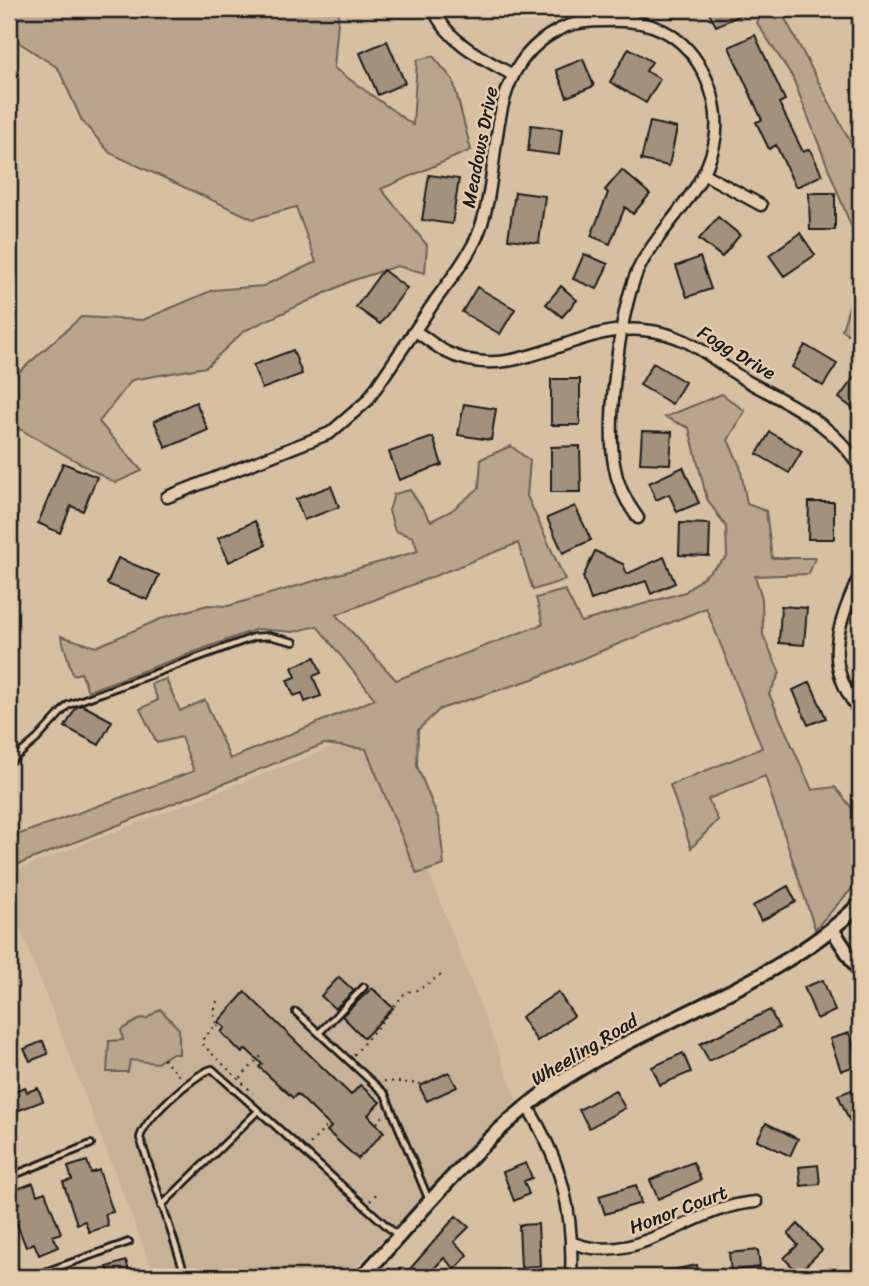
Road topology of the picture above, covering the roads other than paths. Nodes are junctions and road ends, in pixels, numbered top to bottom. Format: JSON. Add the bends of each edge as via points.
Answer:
{"nodes":[{"id":1,"x":433,"y":9,"type":"edge"},
{"id":2,"x":633,"y":9,"type":"edge"},
{"id":3,"x":630,"y":22,"type":"junction"},
{"id":4,"x":513,"y":75,"type":"junction"},
{"id":5,"x":704,"y":174,"type":"junction"},
{"id":6,"x":761,"y":205,"type":"dead end"},
{"id":7,"x":622,"y":330,"type":"junction"},
{"id":8,"x":415,"y":331,"type":"junction"},
{"id":9,"x":860,"y":468,"type":"edge"},
{"id":10,"x":167,"y":497,"type":"dead end"},
{"id":11,"x":638,"y":518,"type":"dead end"},
{"id":12,"x":860,"y":573,"type":"edge"},
{"id":13,"x":294,"y":642,"type":"dead end"},
{"id":14,"x":860,"y":712,"type":"edge"},
{"id":15,"x":9,"y":763,"type":"edge"},
{"id":16,"x":860,"y":904,"type":"edge"},
{"id":17,"x":832,"y":929,"type":"junction"},
{"id":18,"x":860,"y":972,"type":"edge"},
{"id":19,"x":364,"y":986,"type":"road end"},
{"id":20,"x":296,"y":1012,"type":"dead end"},
{"id":21,"x":319,"y":1033,"type":"junction"},
{"id":22,"x":527,"y":1106,"type":"junction"},
{"id":23,"x":258,"y":1111,"type":"junction"},
{"id":24,"x":91,"y":1144,"type":"dead end"},
{"id":25,"x":9,"y":1177,"type":"edge"},
{"id":26,"x":430,"y":1202,"type":"junction"},
{"id":27,"x":756,"y":1202,"type":"dead end"},
{"id":28,"x":161,"y":1206,"type":"junction"},
{"id":29,"x":399,"y":1237,"type":"junction"},
{"id":30,"x":129,"y":1242,"type":"dead end"},
{"id":31,"x":573,"y":1243,"type":"junction"},
{"id":32,"x":31,"y":1277,"type":"edge"},
{"id":33,"x":186,"y":1277,"type":"edge"},
{"id":34,"x":362,"y":1277,"type":"edge"},
{"id":35,"x":572,"y":1277,"type":"edge"}],
"edges":[{"from":1,"to":4,"type":"street","via":[[464,47]]},
{"from":2,"to":3,"type":"street"},
{"from":3,"to":4,"type":"street","name":"Meadows Drive","via":[[593,21],[565,27],[535,47]]},
{"from":3,"to":5,"type":"street","name":"Meadows Drive","via":[[676,38],[702,71],[717,111]]},
{"from":4,"to":8,"type":"street","name":"Meadows Drive","via":[[501,109],[480,228],[468,254]]},
{"from":5,"to":6,"type":"street"},
{"from":5,"to":7,"type":"street","name":"Meadows Drive","via":[[639,269],[628,293]]},
{"from":7,"to":8,"type":"street","name":"Fogg Drive","via":[[583,337],[520,360],[491,363],[445,351]]},
{"from":7,"to":9,"type":"street","name":"Fogg Drive","via":[[654,331],[701,348],[804,413],[845,446]]},
{"from":7,"to":11,"type":"street","name":"Meadows Drive","via":[[612,453],[620,487]]},
{"from":8,"to":10,"type":"street","name":"Meadows Drive","via":[[367,401],[336,429]]},
{"from":12,"to":14,"type":"street","via":[[838,626],[836,643],[842,678]]},
{"from":13,"to":15,"type":"lane","via":[[254,637],[68,705]]},
{"from":16,"to":17,"type":"street","name":"Wheeling Road"},
{"from":17,"to":18,"type":"street"},
{"from":17,"to":22,"type":"street","name":"Wheeling Road","via":[[801,951],[570,1075]]},
{"from":19,"to":21,"type":"lane"},
{"from":20,"to":21,"type":"lane"},
{"from":21,"to":26,"type":"lane","via":[[377,1085],[392,1107]]},
{"from":22,"to":26,"type":"street","name":"Wheeling Road","via":[[485,1142]]},
{"from":22,"to":31,"type":"street","via":[[557,1165]]},
{"from":23,"to":28,"type":"lane"},
{"from":23,"to":28,"type":"lane","via":[[212,1069],[156,1112],[140,1138]]},
{"from":23,"to":29,"type":"lane"},
{"from":24,"to":25,"type":"lane"},
{"from":26,"to":29,"type":"street","name":"Wheeling Road"},
{"from":27,"to":31,"type":"street","name":"Honor Court","via":[[716,1210],[621,1249]]},
{"from":28,"to":33,"type":"lane"},
{"from":29,"to":34,"type":"street","name":"Wheeling Road"},
{"from":30,"to":32,"type":"lane"},
{"from":31,"to":35,"type":"street"}]}
